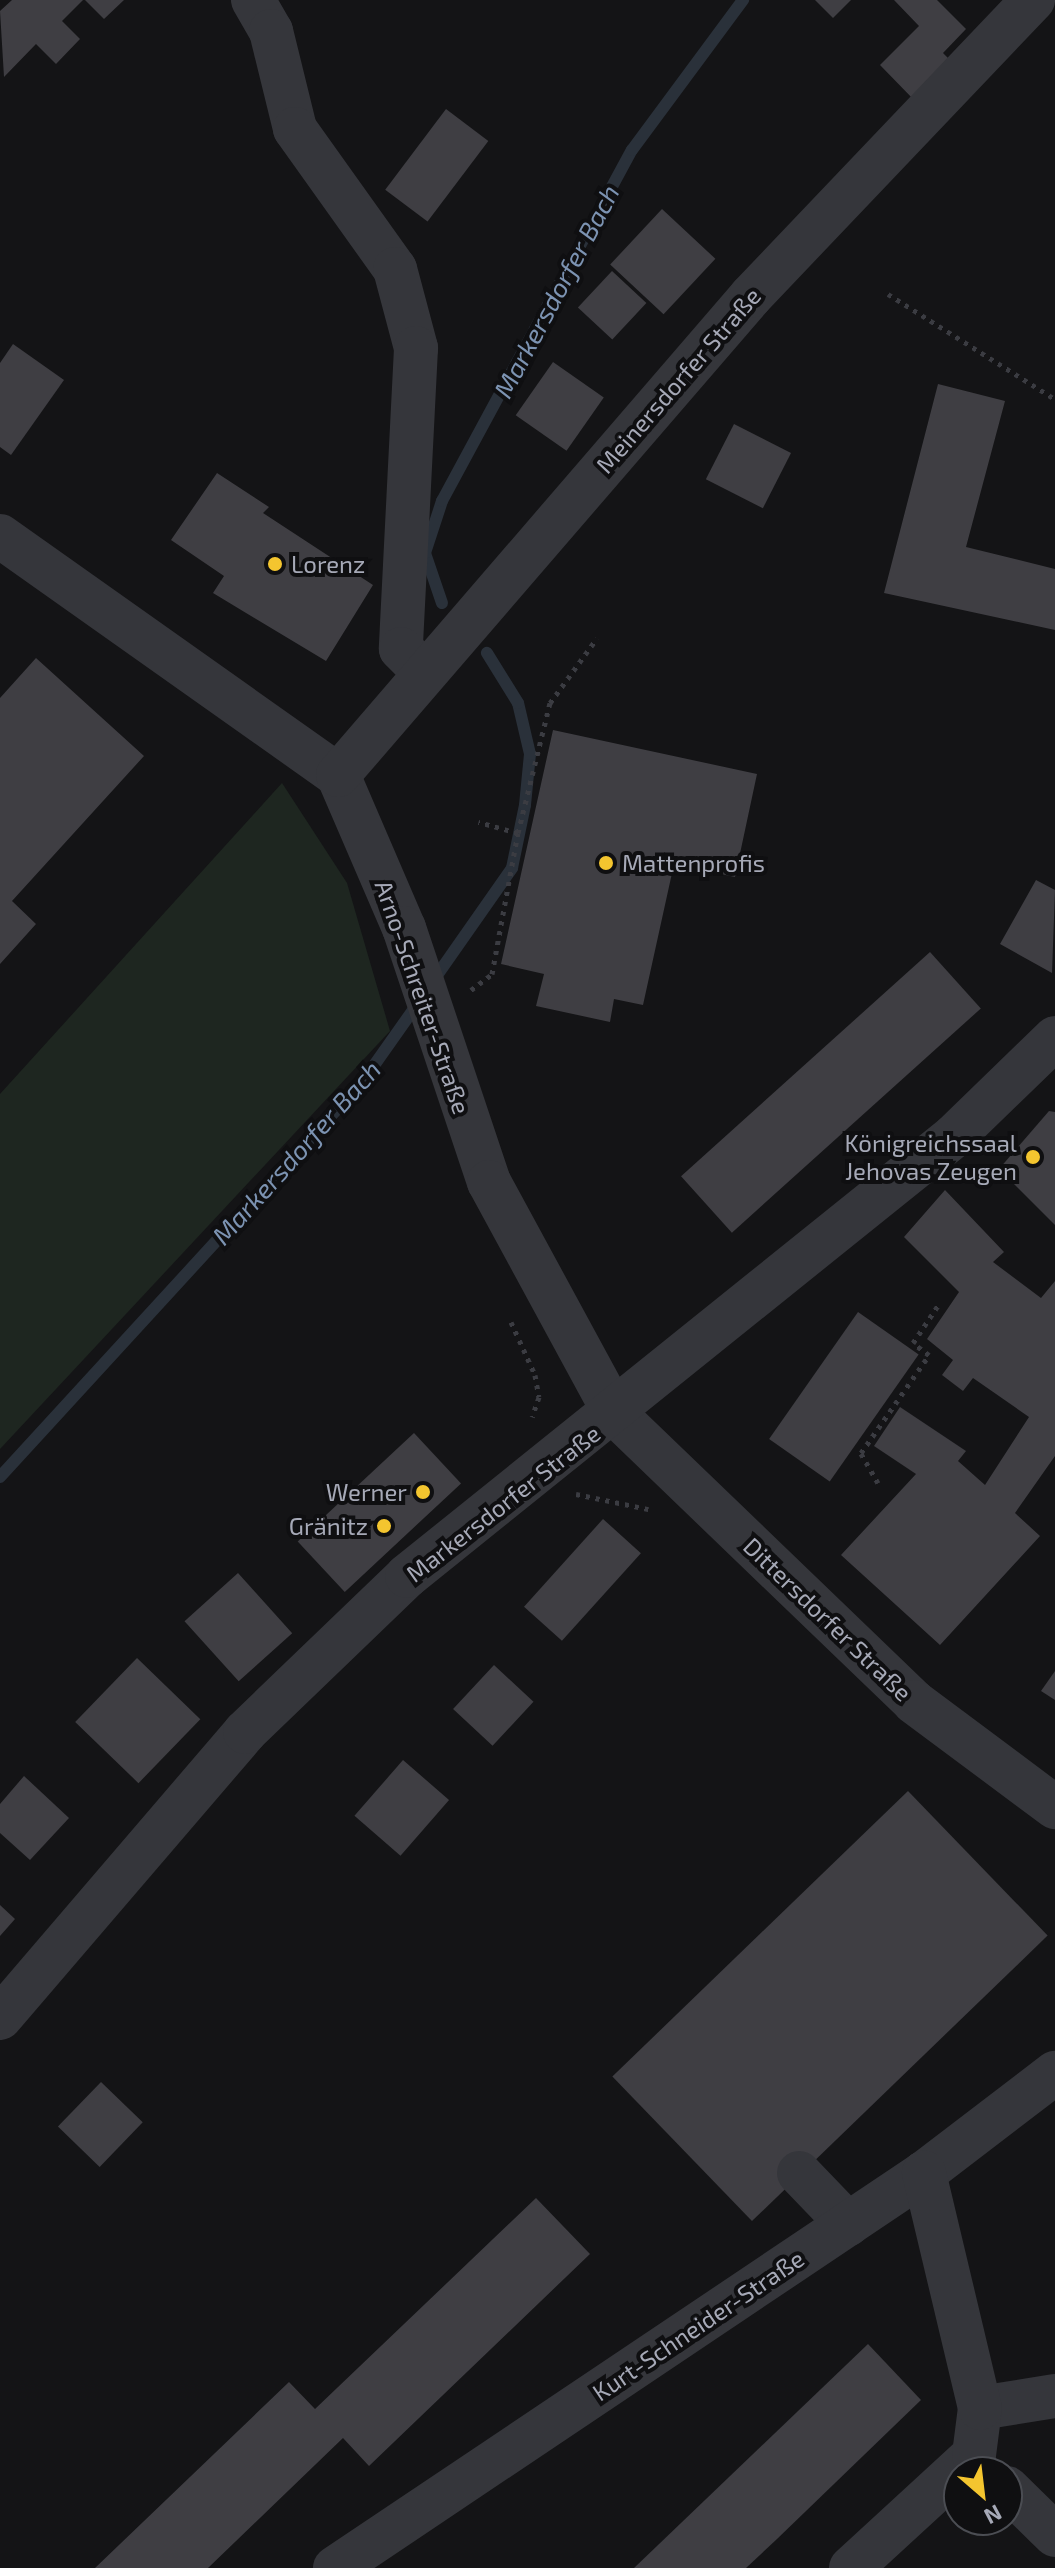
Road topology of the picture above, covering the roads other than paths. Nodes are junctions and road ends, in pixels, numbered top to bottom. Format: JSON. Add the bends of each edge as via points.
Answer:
{"nodes":[{"id":1,"x":253,"y":0,"type":"edge"},
{"id":2,"x":1033,"y":0,"type":"edge"},
{"id":3,"x":0,"y":536,"type":"edge"},
{"id":4,"x":424,"y":672,"type":"junction"},
{"id":5,"x":338,"y":775,"type":"junction"},
{"id":6,"x":1055,"y":1038,"type":"edge"},
{"id":7,"x":615,"y":1414,"type":"junction"},
{"id":8,"x":1055,"y":1807,"type":"edge"},
{"id":9,"x":0,"y":2018,"type":"edge"},
{"id":10,"x":1055,"y":2073,"type":"edge"},
{"id":11,"x":799,"y":2173,"type":"dead end"},
{"id":12,"x":924,"y":2173,"type":"junction"},
{"id":13,"x":848,"y":2224,"type":"junction"},
{"id":14,"x":1055,"y":2396,"type":"edge"},
{"id":15,"x":980,"y":2408,"type":"junction"},
{"id":16,"x":983,"y":2456,"type":"edge"},
{"id":17,"x":943,"y":2495,"type":"edge"},
{"id":18,"x":1023,"y":2504,"type":"edge"},
{"id":19,"x":1055,"y":2535,"type":"edge"},
{"id":20,"x":335,"y":2568,"type":"edge"},
{"id":21,"x":851,"y":2568,"type":"edge"}],
"edges":[{"from":1,"to":4,"type":"street","via":[[271,31],[295,129],[395,269],[416,348],[401,649]]},
{"from":2,"to":4,"type":"street","name":"Meinersdorfer Straße","via":[[751,296]]},
{"from":3,"to":5,"type":"street"},
{"from":4,"to":5,"type":"street","name":"Meinersdorfer Straße"},
{"from":5,"to":7,"type":"street","name":"Arno-Schreiter-Straße","via":[[415,965],[489,1182]]},
{"from":6,"to":7,"type":"street","name":"Markersdorfer Straße","via":[[954,1136]]},
{"from":7,"to":8,"type":"street","name":"Dittersdorfer Straße","via":[[914,1702]]},
{"from":7,"to":9,"type":"street","name":"Markersdorfer Straße","via":[[407,1576],[245,1732]]},
{"from":10,"to":12,"type":"street","name":"Kurt-Schneider-Straße"},
{"from":11,"to":13,"type":"street"},
{"from":12,"to":13,"type":"street","name":"Kurt-Schneider-Straße"},
{"from":12,"to":15,"type":"street"},
{"from":13,"to":20,"type":"street","name":"Kurt-Schneider-Straße"},
{"from":14,"to":15,"type":"street"},
{"from":15,"to":16,"type":"street"},
{"from":17,"to":21,"type":"street"},
{"from":18,"to":19,"type":"street"}]}
